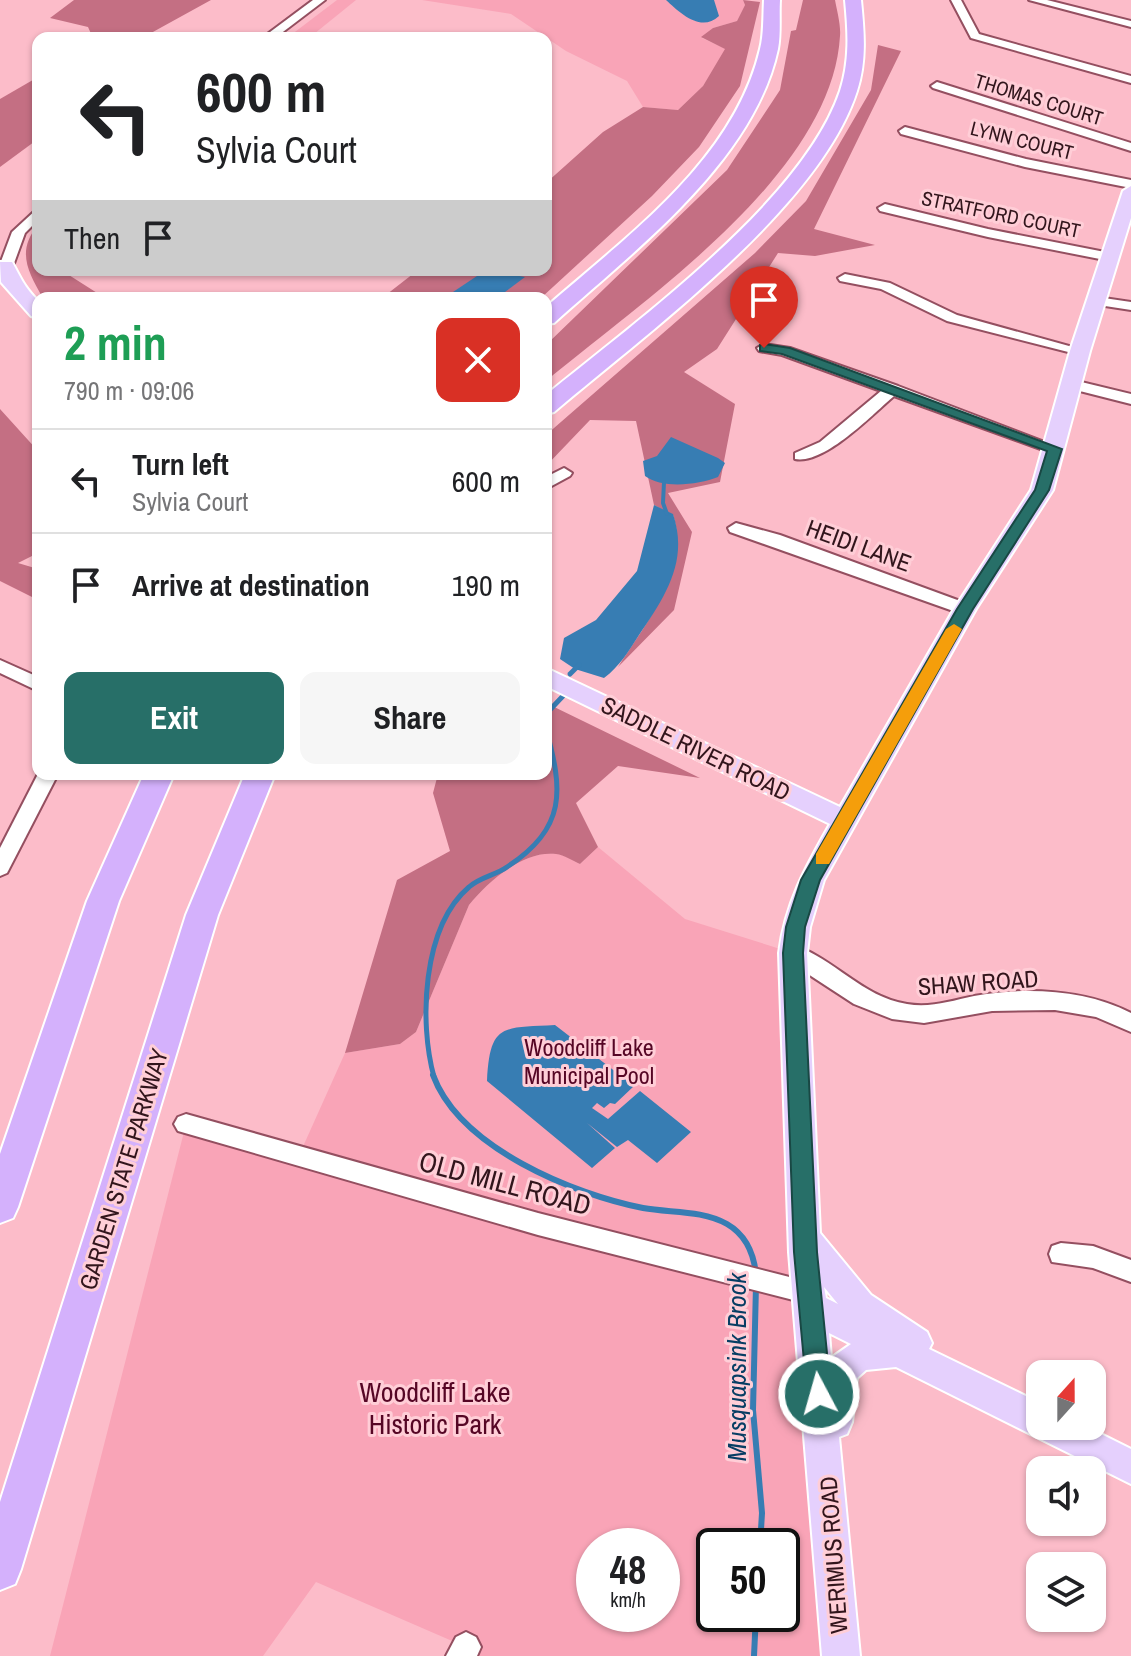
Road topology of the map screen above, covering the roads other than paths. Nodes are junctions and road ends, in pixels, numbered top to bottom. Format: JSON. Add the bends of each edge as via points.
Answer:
{"nodes":[{"id":1,"x":320,"y":0,"type":"edge"},
{"id":2,"x":772,"y":0,"type":"edge"},
{"id":3,"x":853,"y":0,"type":"edge"},
{"id":4,"x":956,"y":0,"type":"edge"},
{"id":5,"x":1034,"y":0,"type":"edge"},
{"id":6,"x":1131,"y":24,"type":"edge"},
{"id":7,"x":276,"y":32,"type":"edge"},
{"id":8,"x":1131,"y":80,"type":"edge"},
{"id":9,"x":937,"y":86,"type":"dead end"},
{"id":10,"x":905,"y":131,"type":"dead end"},
{"id":11,"x":1131,"y":147,"type":"edge"},
{"id":12,"x":1131,"y":184,"type":"edge"},
{"id":13,"x":1131,"y":191,"type":"edge"},
{"id":14,"x":885,"y":208,"type":"dead end"},
{"id":15,"x":32,"y":218,"type":"edge"},
{"id":16,"x":1126,"y":224,"type":"edge"},
{"id":17,"x":1110,"y":257,"type":"junction"},
{"id":18,"x":3,"y":266,"type":"edge"},
{"id":19,"x":845,"y":278,"type":"dead end"},
{"id":20,"x":1097,"y":301,"type":"junction"},
{"id":21,"x":32,"y":306,"type":"edge"},
{"id":22,"x":1131,"y":306,"type":"edge"},
{"id":23,"x":552,"y":312,"type":"edge"},
{"id":24,"x":764,"y":348,"type":"dead end"},
{"id":25,"x":1080,"y":351,"type":"junction"},
{"id":26,"x":1073,"y":385,"type":"junction"},
{"id":27,"x":893,"y":389,"type":"junction"},
{"id":28,"x":1131,"y":399,"type":"edge"},
{"id":29,"x":552,"y":402,"type":"edge"},
{"id":30,"x":1055,"y":449,"type":"junction"},
{"id":31,"x":801,"y":456,"type":"dead end"},
{"id":32,"x":564,"y":473,"type":"dead end"},
{"id":33,"x":552,"y":480,"type":"edge"},
{"id":34,"x":736,"y":528,"type":"dead end"},
{"id":35,"x":965,"y":609,"type":"junction"},
{"id":36,"x":0,"y":666,"type":"edge"},
{"id":37,"x":552,"y":679,"type":"edge"},
{"id":38,"x":32,"y":682,"type":"edge"},
{"id":39,"x":45,"y":780,"type":"edge"},
{"id":40,"x":156,"y":780,"type":"edge"},
{"id":41,"x":258,"y":780,"type":"edge"},
{"id":42,"x":845,"y":820,"type":"junction"},
{"id":43,"x":0,"y":868,"type":"edge"},
{"id":44,"x":793,"y":953,"type":"junction"},
{"id":45,"x":1131,"y":1023,"type":"edge"},
{"id":46,"x":186,"y":1124,"type":"dead end"},
{"id":47,"x":0,"y":1207,"type":"edge"},
{"id":48,"x":805,"y":1237,"type":"junction"},
{"id":49,"x":1061,"y":1254,"type":"dead end"},
{"id":50,"x":1131,"y":1271,"type":"edge"},
{"id":51,"x":809,"y":1300,"type":"junction"},
{"id":52,"x":898,"y":1351,"type":"junction"},
{"id":53,"x":942,"y":1372,"type":"junction"},
{"id":54,"x":1026,"y":1414,"type":"edge"},
{"id":55,"x":1077,"y":1440,"type":"edge"},
{"id":56,"x":1131,"y":1467,"type":"edge"},
{"id":57,"x":828,"y":1481,"type":"junction"},
{"id":58,"x":0,"y":1569,"type":"edge"},
{"id":59,"x":841,"y":1656,"type":"edge"}],
"edges":[{"from":1,"to":7,"type":"street"},
{"from":2,"to":23,"type":"highway","via":[[773,23],[759,80],[725,142],[667,207]]},
{"from":3,"to":29,"type":"highway","via":[[856,45],[850,84],[807,167],[746,235]]},
{"from":4,"to":8,"type":"street","via":[[975,36]]},
{"from":5,"to":6,"type":"street"},
{"from":9,"to":11,"type":"street","name":"THOMAS COURT"},
{"from":10,"to":12,"type":"street","name":"LYNN COURT"},
{"from":13,"to":16,"type":"main road","name":"WERIMUS ROAD"},
{"from":14,"to":17,"type":"street","name":"STRATFORD COURT"},
{"from":15,"to":18,"type":"street"},
{"from":16,"to":17,"type":"main road","name":"WERIMUS ROAD"},
{"from":17,"to":20,"type":"main road","name":"WERIMUS ROAD"},
{"from":18,"to":21,"type":"main road"},
{"from":19,"to":25,"type":"street","via":[[885,286],[952,318]]},
{"from":20,"to":22,"type":"street"},
{"from":20,"to":25,"type":"main road","name":"WERIMUS ROAD"},
{"from":24,"to":27,"type":"street"},
{"from":25,"to":26,"type":"main road","name":"WERIMUS ROAD"},
{"from":26,"to":28,"type":"street"},
{"from":26,"to":30,"type":"main road","name":"WERIMUS ROAD"},
{"from":27,"to":30,"type":"street"},
{"from":27,"to":31,"type":"street","via":[[826,445]]},
{"from":30,"to":35,"type":"main road","name":"WERIMUS ROAD","via":[[1042,490]]},
{"from":32,"to":33,"type":"street"},
{"from":34,"to":35,"type":"street","name":"HEIDI LANE"},
{"from":35,"to":42,"type":"main road","name":"WERIMUS ROAD"},
{"from":36,"to":38,"type":"street"},
{"from":37,"to":42,"type":"main road","name":"SADDLE RIVER ROAD"},
{"from":39,"to":43,"type":"street"},
{"from":40,"to":47,"type":"highway","via":[[103,901]]},
{"from":41,"to":58,"type":"highway","name":"GARDEN STATE PARKWAY","via":[[202,915]]},
{"from":42,"to":44,"type":"main road","name":"WERIMUS ROAD","via":[[806,891]]},
{"from":44,"to":45,"type":"street","name":"SHAW ROAD","via":[[871,1002],[905,1013],[941,1014],[998,1002],[1085,1004]]},
{"from":44,"to":48,"type":"main road","name":"WERIMUS ROAD"},
{"from":46,"to":51,"type":"street","name":"OLD MILL ROAD","via":[[769,1283]]},
{"from":48,"to":51,"type":"main road","name":"WERIMUS ROAD"},
{"from":48,"to":53,"type":"main road","via":[[859,1306],[910,1340]]},
{"from":49,"to":50,"type":"street","via":[[1093,1257]]},
{"from":51,"to":52,"type":"main road"},
{"from":51,"to":57,"type":"main road","name":"WERIMUS ROAD"},
{"from":52,"to":53,"type":"main road"},
{"from":52,"to":57,"type":"main road","via":[[856,1355],[842,1366]]},
{"from":53,"to":54,"type":"main road"},
{"from":55,"to":56,"type":"main road"},
{"from":57,"to":59,"type":"main road","name":"WERIMUS ROAD"}]}
